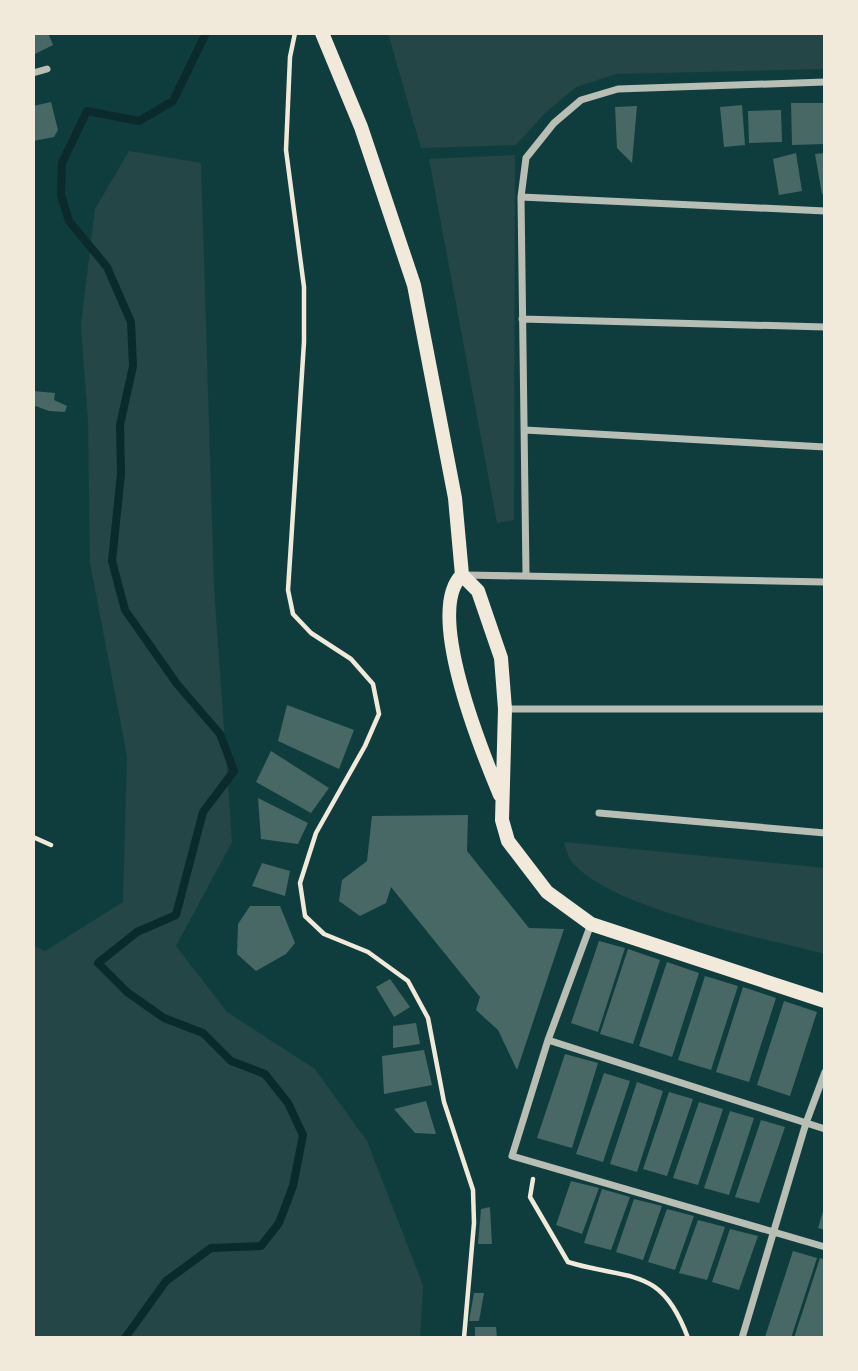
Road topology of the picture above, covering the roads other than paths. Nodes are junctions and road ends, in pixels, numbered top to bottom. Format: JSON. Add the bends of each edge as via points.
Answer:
{"nodes":[{"id":1,"x":322,"y":33,"type":"edge"},
{"id":2,"x":47,"y":69,"type":"dead end"},
{"id":3,"x":33,"y":73,"type":"edge"},
{"id":4,"x":825,"y":82,"type":"edge"},
{"id":5,"x":521,"y":197,"type":"junction"},
{"id":6,"x":825,"y":211,"type":"edge"},
{"id":7,"x":522,"y":319,"type":"junction"},
{"id":8,"x":825,"y":327,"type":"edge"},
{"id":9,"x":525,"y":430,"type":"junction"},
{"id":10,"x":825,"y":447,"type":"edge"},
{"id":11,"x":526,"y":574,"type":"junction"},
{"id":12,"x":462,"y":575,"type":"junction"},
{"id":13,"x":825,"y":582,"type":"edge"},
{"id":14,"x":505,"y":709,"type":"junction"},
{"id":15,"x":825,"y":709,"type":"edge"},
{"id":16,"x":502,"y":801,"type":"junction"},
{"id":17,"x":599,"y":813,"type":"dead end"},
{"id":18,"x":825,"y":833,"type":"edge"},
{"id":19,"x":591,"y":924,"type":"junction"},
{"id":20,"x":825,"y":1001,"type":"edge"},
{"id":21,"x":548,"y":1040,"type":"junction"},
{"id":22,"x":825,"y":1072,"type":"edge"},
{"id":23,"x":806,"y":1123,"type":"junction"},
{"id":24,"x":825,"y":1129,"type":"edge"},
{"id":25,"x":776,"y":1232,"type":"junction"},
{"id":26,"x":825,"y":1247,"type":"edge"},
{"id":27,"x":742,"y":1338,"type":"edge"}],
"edges":[{"from":1,"to":12,"type":"main road","via":[[361,127],[414,285],[455,498]]},
{"from":2,"to":3,"type":"street"},
{"from":4,"to":5,"type":"street","via":[[618,89],[581,100],[526,158]]},
{"from":5,"to":6,"type":"street"},
{"from":5,"to":7,"type":"street"},
{"from":7,"to":8,"type":"street"},
{"from":7,"to":9,"type":"street"},
{"from":9,"to":10,"type":"street"},
{"from":9,"to":11,"type":"street"},
{"from":11,"to":12,"type":"street"},
{"from":11,"to":13,"type":"street"},
{"from":12,"to":14,"type":"main road","via":[[478,591],[496,638]]},
{"from":12,"to":16,"type":"main road","via":[[449,595],[456,663],[471,721]]},
{"from":14,"to":15,"type":"street"},
{"from":14,"to":16,"type":"main road"},
{"from":16,"to":19,"type":"main road","via":[[509,841],[524,865],[547,892]]},
{"from":17,"to":18,"type":"street"},
{"from":19,"to":20,"type":"main road"},
{"from":19,"to":21,"type":"street"},
{"from":21,"to":23,"type":"street"},
{"from":21,"to":25,"type":"street","via":[[512,1156]]},
{"from":22,"to":23,"type":"street"},
{"from":23,"to":24,"type":"street"},
{"from":23,"to":25,"type":"street"},
{"from":25,"to":26,"type":"street"},
{"from":25,"to":27,"type":"street"}]}
